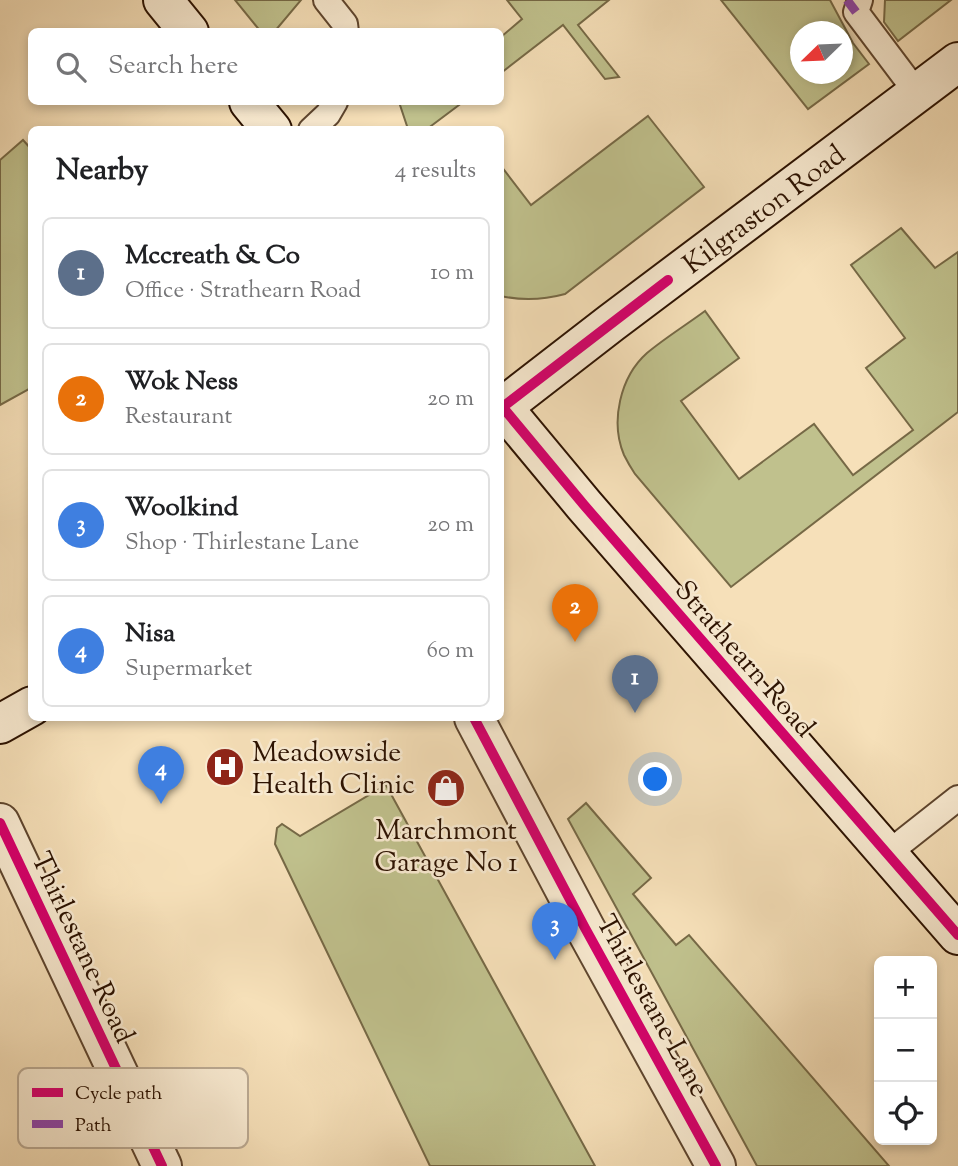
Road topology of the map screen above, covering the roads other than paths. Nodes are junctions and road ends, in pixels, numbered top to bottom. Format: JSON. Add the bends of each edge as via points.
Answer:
{"nodes":[{"id":1,"x":163,"y":0,"type":"edge"},
{"id":2,"x":326,"y":0,"type":"edge"},
{"id":3,"x":860,"y":0,"type":"edge"},
{"id":4,"x":186,"y":28,"type":"edge"},
{"id":5,"x":346,"y":28,"type":"edge"},
{"id":6,"x":958,"y":62,"type":"edge"},
{"id":7,"x":917,"y":93,"type":"junction"},
{"id":8,"x":251,"y":105,"type":"edge"},
{"id":9,"x":333,"y":105,"type":"edge"},
{"id":10,"x":269,"y":126,"type":"edge"},
{"id":11,"x":315,"y":126,"type":"edge"},
{"id":12,"x":504,"y":405,"type":"edge"},
{"id":13,"x":504,"y":411,"type":"edge"},
{"id":14,"x":28,"y":708,"type":"edge"},
{"id":15,"x":476,"y":721,"type":"edge"},
{"id":16,"x":0,"y":724,"type":"edge"},
{"id":17,"x":958,"y":798,"type":"edge"},
{"id":18,"x":0,"y":823,"type":"edge"},
{"id":19,"x":887,"y":854,"type":"junction"},
{"id":20,"x":958,"y":935,"type":"edge"},
{"id":21,"x":116,"y":1068,"type":"edge"},
{"id":22,"x":153,"y":1148,"type":"edge"},
{"id":23,"x":162,"y":1166,"type":"edge"},
{"id":24,"x":716,"y":1166,"type":"edge"}],
"edges":[{"from":1,"to":4,"type":"street"},
{"from":2,"to":5,"type":"lane"},
{"from":3,"to":7,"type":"lane","via":[[856,12]]},
{"from":6,"to":7,"type":"street","name":"Kilgraston Road"},
{"from":7,"to":12,"type":"street","name":"Kilgraston Road"},
{"from":8,"to":10,"type":"street"},
{"from":9,"to":11,"type":"lane"},
{"from":13,"to":19,"type":"street","name":"Strathearn Road"},
{"from":14,"to":16,"type":"street"},
{"from":15,"to":24,"type":"street","name":"Thirlestane Lane"},
{"from":17,"to":19,"type":"lane"},
{"from":18,"to":21,"type":"street","name":"Thirlestane Road"},
{"from":19,"to":20,"type":"street","name":"Strathearn Road"},
{"from":22,"to":23,"type":"street","name":"Thirlestane Road"}]}
